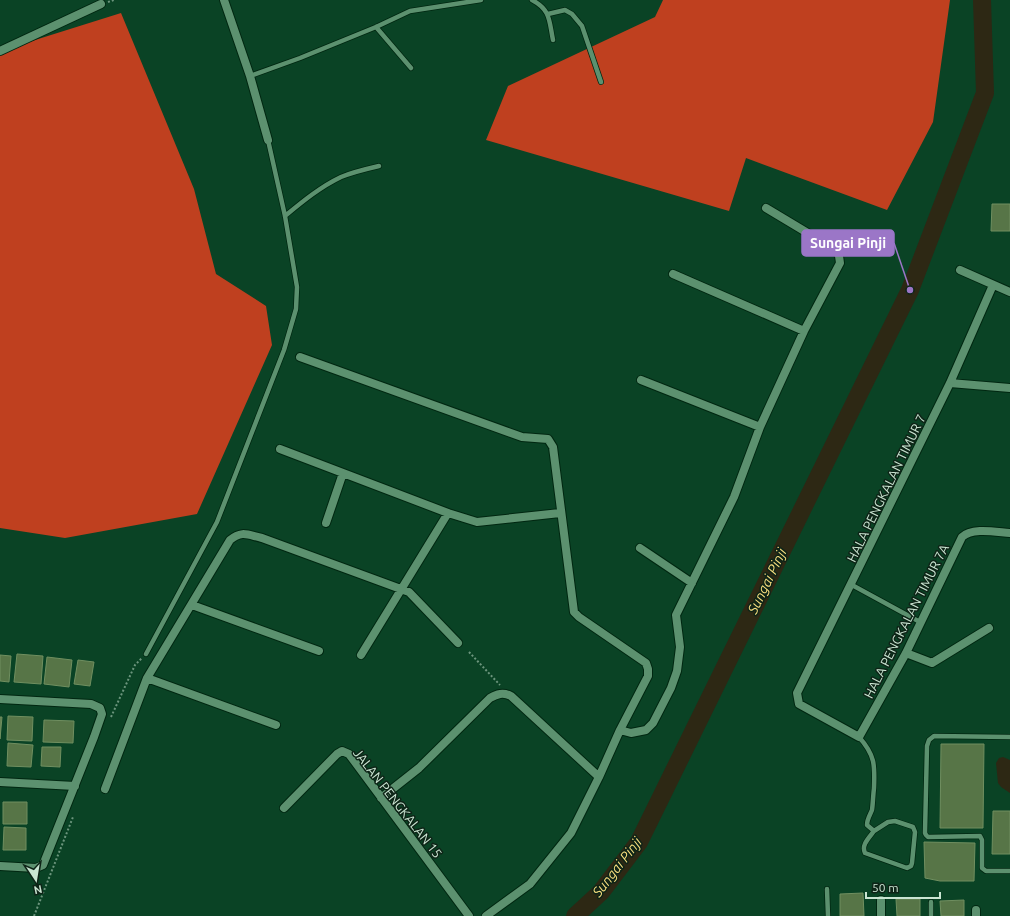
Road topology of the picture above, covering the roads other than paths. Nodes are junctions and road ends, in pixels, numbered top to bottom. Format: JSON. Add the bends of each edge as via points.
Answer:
{"nodes":[{"id":1,"x":224,"y":0,"type":"edge"},
{"id":2,"x":481,"y":0,"type":"edge"},
{"id":3,"x":532,"y":0,"type":"edge"},
{"id":4,"x":100,"y":4,"type":"dead end"},
{"id":5,"x":548,"y":14,"type":"junction"},
{"id":6,"x":376,"y":27,"type":"junction"},
{"id":7,"x":553,"y":40,"type":"dead end"},
{"id":8,"x":0,"y":51,"type":"edge"},
{"id":9,"x":410,"y":68,"type":"dead end"},
{"id":10,"x":250,"y":76,"type":"junction"},
{"id":11,"x":601,"y":82,"type":"dead end"},
{"id":12,"x":268,"y":140,"type":"joint"},
{"id":13,"x":379,"y":166,"type":"dead end"},
{"id":14,"x":766,"y":208,"type":"dead end"},
{"id":15,"x":285,"y":216,"type":"junction"},
{"id":16,"x":960,"y":270,"type":"dead end"},
{"id":17,"x":673,"y":274,"type":"dead end"},
{"id":18,"x":993,"y":285,"type":"junction"},
{"id":19,"x":1010,"y":292,"type":"edge"},
{"id":20,"x":804,"y":331,"type":"junction"},
{"id":21,"x":300,"y":357,"type":"dead end"},
{"id":22,"x":641,"y":380,"type":"dead end"},
{"id":23,"x":950,"y":383,"type":"junction"},
{"id":24,"x":1010,"y":388,"type":"edge"},
{"id":25,"x":760,"y":428,"type":"junction"},
{"id":26,"x":280,"y":449,"type":"dead end"},
{"id":27,"x":343,"y":473,"type":"junction"},
{"id":28,"x":448,"y":513,"type":"junction"},
{"id":29,"x":560,"y":513,"type":"junction"},
{"id":30,"x":326,"y":523,"type":"dead end"},
{"id":31,"x":1010,"y":533,"type":"edge"},
{"id":32,"x":640,"y":548,"type":"dead end"},
{"id":33,"x":692,"y":583,"type":"junction"},
{"id":34,"x":852,"y":585,"type":"junction"},
{"id":35,"x":402,"y":589,"type":"junction"},
{"id":36,"x":192,"y":605,"type":"junction"},
{"id":37,"x":920,"y":622,"type":"junction"},
{"id":38,"x":989,"y":628,"type":"dead end"},
{"id":39,"x":458,"y":643,"type":"dead end"},
{"id":40,"x":319,"y":651,"type":"dead end"},
{"id":41,"x":906,"y":653,"type":"junction"},
{"id":42,"x":146,"y":654,"type":"dead end"},
{"id":43,"x":361,"y":655,"type":"dead end"},
{"id":44,"x":148,"y":678,"type":"junction"},
{"id":45,"x":0,"y":698,"type":"edge"},
{"id":46,"x":276,"y":725,"type":"dead end"},
{"id":47,"x":620,"y":730,"type":"junction"},
{"id":48,"x":859,"y":737,"type":"junction"},
{"id":49,"x":1010,"y":737,"type":"edge"},
{"id":50,"x":599,"y":777,"type":"junction"},
{"id":51,"x":0,"y":782,"type":"edge"},
{"id":52,"x":75,"y":786,"type":"junction"},
{"id":53,"x":106,"y":789,"type":"dead end"},
{"id":54,"x":381,"y":798,"type":"junction"},
{"id":55,"x":284,"y":808,"type":"dead end"},
{"id":56,"x":874,"y":831,"type":"junction"},
{"id":57,"x":0,"y":866,"type":"edge"},
{"id":58,"x":1010,"y":871,"type":"edge"},
{"id":59,"x":828,"y":889,"type":"dead end"},
{"id":60,"x":881,"y":900,"type":"dead end"},
{"id":61,"x":931,"y":902,"type":"dead end"},
{"id":62,"x":469,"y":916,"type":"edge"},
{"id":63,"x":486,"y":916,"type":"edge"},
{"id":64,"x":828,"y":916,"type":"edge"},
{"id":65,"x":881,"y":916,"type":"edge"},
{"id":66,"x":931,"y":916,"type":"edge"}],
"edges":[{"from":1,"to":10,"type":"street"},
{"from":2,"to":6,"type":"lane","via":[[410,11]]},
{"from":3,"to":5,"type":"lane","via":[[540,4]]},
{"from":4,"to":8,"type":"street"},
{"from":5,"to":7,"type":"lane"},
{"from":5,"to":11,"type":"lane","via":[[565,10],[582,26]]},
{"from":6,"to":9,"type":"lane"},
{"from":6,"to":10,"type":"lane"},
{"from":10,"to":12,"type":"street"},
{"from":12,"to":15,"type":"lane"},
{"from":13,"to":15,"type":"lane","via":[[340,178]]},
{"from":14,"to":20,"type":"street","via":[[836,250],[839,256],[840,263]]},
{"from":15,"to":42,"type":"lane","via":[[298,287],[296,309],[284,350],[217,522]]},
{"from":16,"to":18,"type":"street"},
{"from":17,"to":20,"type":"street"},
{"from":18,"to":19,"type":"street"},
{"from":18,"to":23,"type":"street","name":"HALA PENGKALAN TIMUR 7"},
{"from":20,"to":25,"type":"street"},
{"from":21,"to":29,"type":"street","via":[[522,437],[548,439],[553,447]]},
{"from":22,"to":25,"type":"street"},
{"from":23,"to":24,"type":"street"},
{"from":23,"to":34,"type":"street","name":"HALA PENGKALAN TIMUR 7"},
{"from":25,"to":33,"type":"street","via":[[734,497]]},
{"from":26,"to":27,"type":"street"},
{"from":27,"to":28,"type":"street"},
{"from":27,"to":30,"type":"street"},
{"from":28,"to":29,"type":"street","via":[[477,522]]},
{"from":28,"to":35,"type":"street"},
{"from":29,"to":47,"type":"street","via":[[574,612],[646,663],[648,668],[648,676]]},
{"from":31,"to":37,"type":"street","name":"HALA PENGKALAN TIMUR 7A","via":[[966,533]]},
{"from":32,"to":33,"type":"street"},
{"from":33,"to":47,"type":"street","via":[[676,615],[680,647],[677,671],[671,688],[653,723],[646,730],[631,733]]},
{"from":34,"to":37,"type":"lane"},
{"from":34,"to":48,"type":"street","name":"HALA PENGKALAN TIMUR 7","via":[[797,693],[797,698],[799,704]]},
{"from":35,"to":36,"type":"street","via":[[269,540],[237,534],[230,540]]},
{"from":35,"to":39,"type":"street","via":[[409,592]]},
{"from":35,"to":43,"type":"street"},
{"from":36,"to":40,"type":"street"},
{"from":36,"to":44,"type":"street"},
{"from":37,"to":41,"type":"street","name":"HALA PENGKALAN TIMUR 7A"},
{"from":38,"to":41,"type":"street","via":[[932,664]]},
{"from":41,"to":48,"type":"street","name":"HALA PENGKALAN TIMUR 7A"},
{"from":44,"to":46,"type":"street"},
{"from":44,"to":53,"type":"street"},
{"from":45,"to":52,"type":"street","via":[[91,704],[100,708],[102,714]]},
{"from":47,"to":50,"type":"street"},
{"from":48,"to":56,"type":"lane","via":[[872,755],[875,769],[871,812],[867,823]]},
{"from":49,"to":58,"type":"lane","via":[[934,736],[929,740],[926,833],[926,836],[980,836],[982,868],[986,871]]},
{"from":50,"to":54,"type":"street","via":[[511,696],[503,693],[490,698],[419,768]]},
{"from":50,"to":63,"type":"street","via":[[571,834],[530,884]]},
{"from":51,"to":52,"type":"street"},
{"from":52,"to":57,"type":"street","via":[[44,865],[36,868]]},
{"from":54,"to":55,"type":"street","name":"JALAN PENGKALAN 15","via":[[349,754],[342,751]]},
{"from":54,"to":62,"type":"street","name":"JALAN PENGKALAN 15"},
{"from":56,"to":56,"type":"lane","via":[[888,822],[895,821],[913,827],[915,832],[911,866],[907,868],[865,853],[863,846]]},
{"from":59,"to":64,"type":"lane"},
{"from":60,"to":65,"type":"street"},
{"from":61,"to":66,"type":"lane"}]}
